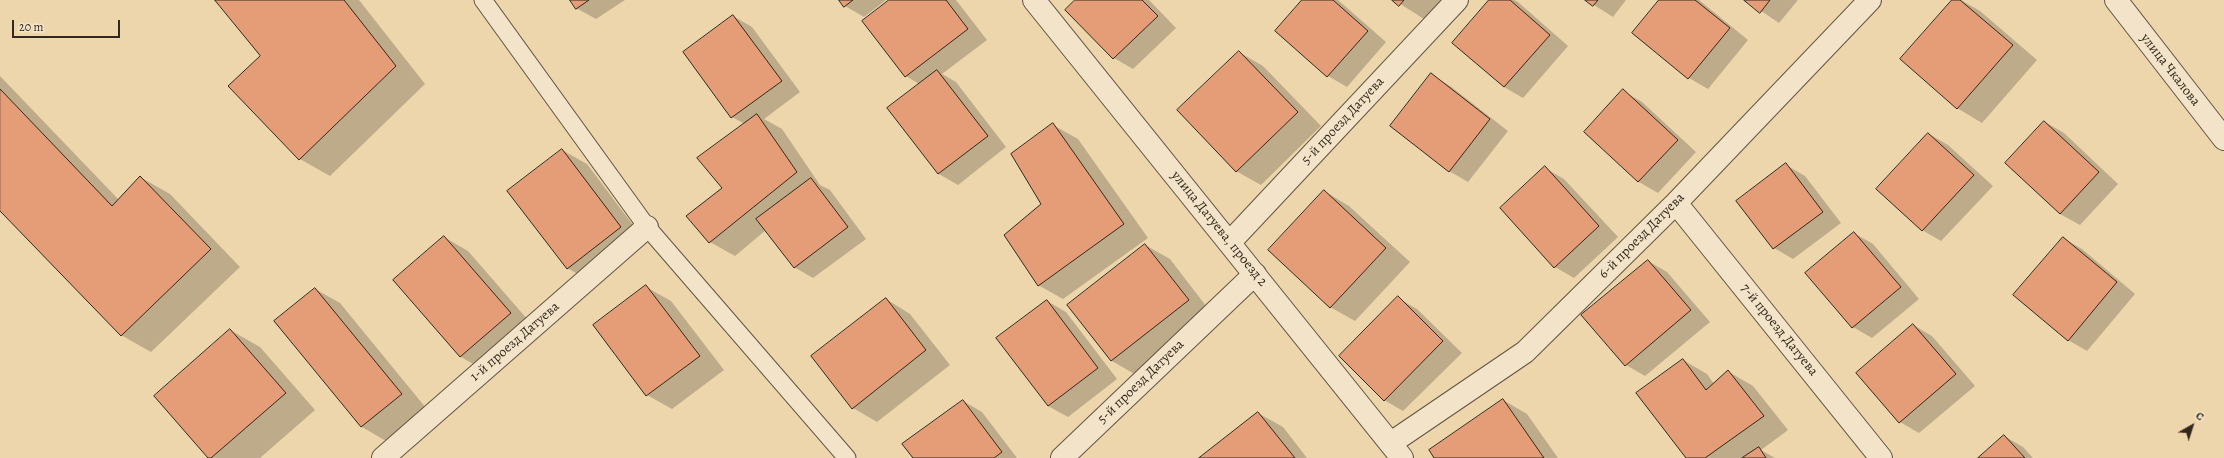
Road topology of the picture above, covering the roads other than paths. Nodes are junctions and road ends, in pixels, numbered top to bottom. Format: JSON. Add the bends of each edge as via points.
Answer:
{"nodes":[{"id":1,"x":483,"y":0,"type":"edge"},
{"id":2,"x":1034,"y":0,"type":"edge"},
{"id":3,"x":1457,"y":0,"type":"edge"},
{"id":4,"x":1870,"y":0,"type":"edge"},
{"id":5,"x":2116,"y":0,"type":"edge"},
{"id":6,"x":2224,"y":139,"type":"edge"},
{"id":7,"x":1676,"y":203,"type":"junction"},
{"id":8,"x":647,"y":227,"type":"junction"},
{"id":9,"x":1230,"y":242,"type":"junction"},
{"id":10,"x":1255,"y":274,"type":"junction"},
{"id":11,"x":1396,"y":451,"type":"edge"},
{"id":12,"x":383,"y":458,"type":"edge"},
{"id":13,"x":847,"y":458,"type":"edge"},
{"id":14,"x":1062,"y":458,"type":"edge"},
{"id":15,"x":1881,"y":458,"type":"edge"}],
"edges":[{"from":1,"to":8,"type":"lane"},
{"from":2,"to":9,"type":"street","name":"улица Датуева, проезд 2"},
{"from":3,"to":9,"type":"street","name":"5-й проезд Датуева"},
{"from":4,"to":7,"type":"street","name":"6-й проезд Датуева"},
{"from":5,"to":6,"type":"street","name":"улица Чкалова"},
{"from":7,"to":11,"type":"street","name":"6-й проезд Датуева","via":[[1525,352]]},
{"from":7,"to":15,"type":"street","name":"7-й проезд Датуева"},
{"from":8,"to":12,"type":"street","name":"1-й проезд Датуева"},
{"from":8,"to":13,"type":"lane"},
{"from":9,"to":10,"type":"street","name":"улица Датуева, проезд 2"},
{"from":10,"to":11,"type":"street","name":"улица Датуева, проезд 2"},
{"from":10,"to":14,"type":"street","name":"5-й проезд Датуева"}]}
